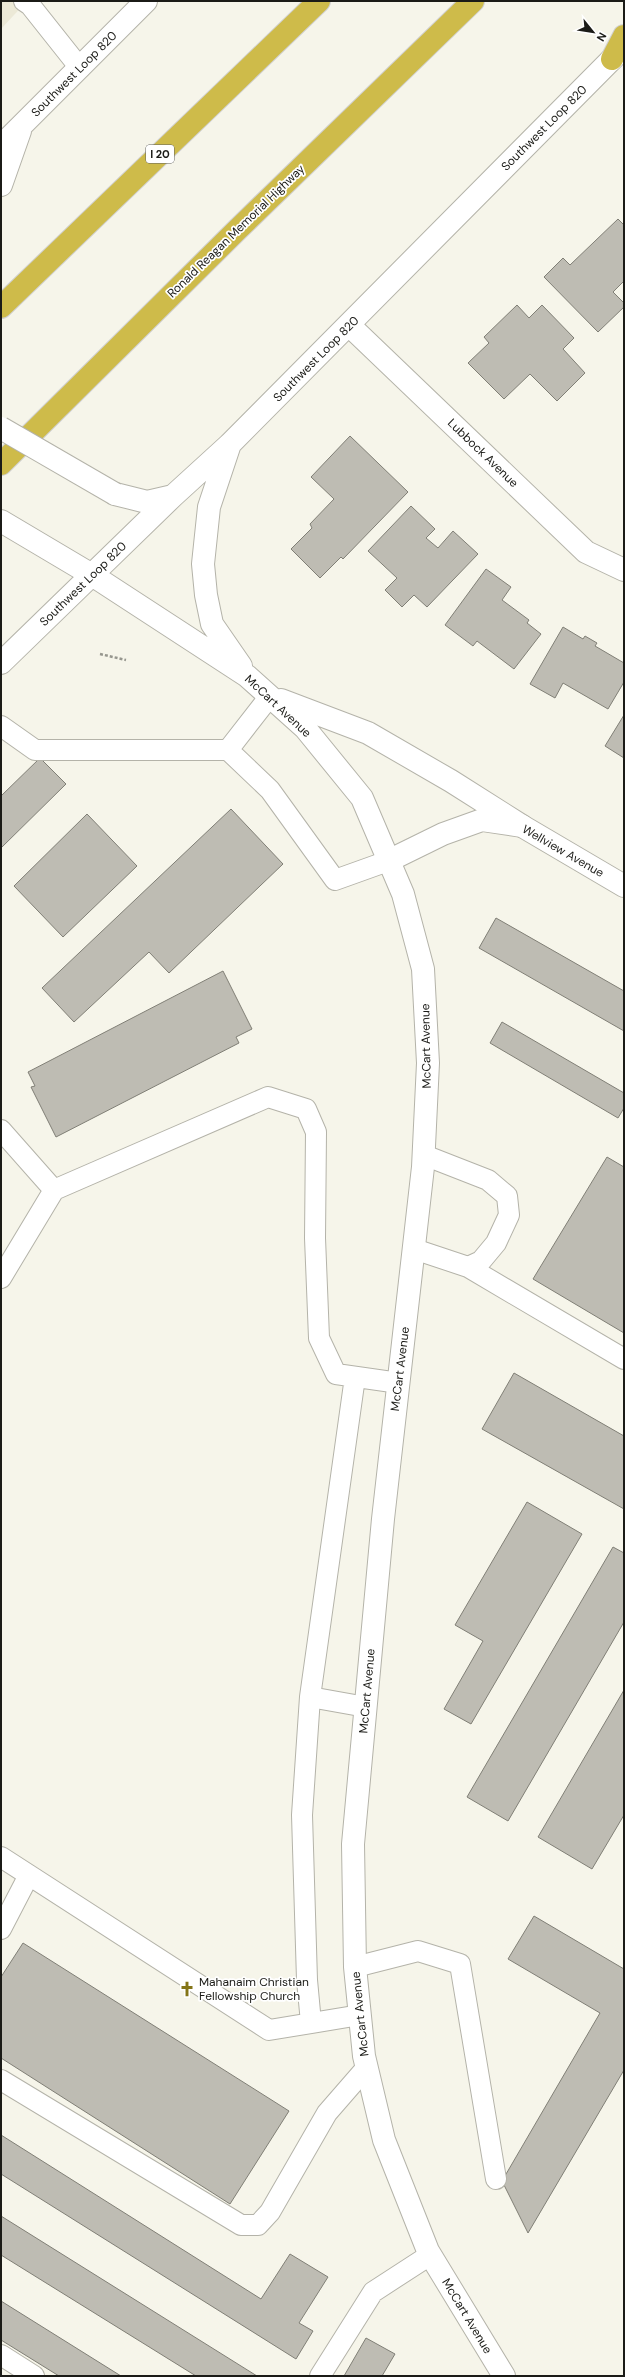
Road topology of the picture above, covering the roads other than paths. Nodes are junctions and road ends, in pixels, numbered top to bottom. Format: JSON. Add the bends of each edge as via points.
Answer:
{"nodes":[{"id":1,"x":24,"y":1,"type":"edge"},
{"id":2,"x":146,"y":1,"type":"edge"},
{"id":3,"x":319,"y":1,"type":"edge"},
{"id":4,"x":473,"y":1,"type":"edge"},
{"id":5,"x":624,"y":36,"type":"edge"},
{"id":6,"x":618,"y":53,"type":"edge"},
{"id":7,"x":80,"y":68,"type":"junction"},
{"id":8,"x":22,"y":126,"type":"junction"},
{"id":9,"x":1,"y":146,"type":"edge"},
{"id":10,"x":1,"y":185,"type":"edge"},
{"id":11,"x":1,"y":307,"type":"edge"},
{"id":12,"x":350,"y":326,"type":"junction"},
{"id":13,"x":1,"y":428,"type":"edge"},
{"id":14,"x":230,"y":444,"type":"junction"},
{"id":15,"x":1,"y":464,"type":"edge"},
{"id":16,"x":173,"y":496,"type":"junction"},
{"id":17,"x":1,"y":521,"type":"edge"},
{"id":18,"x":624,"y":570,"type":"edge"},
{"id":19,"x":92,"y":575,"type":"junction"},
{"id":20,"x":1,"y":663,"type":"edge"},
{"id":21,"x":247,"y":676,"type":"junction"},
{"id":22,"x":270,"y":696,"type":"junction"},
{"id":23,"x":1,"y":726,"type":"edge"},
{"id":24,"x":228,"y":750,"type":"junction"},
{"id":25,"x":522,"y":826,"type":"junction"},
{"id":26,"x":388,"y":861,"type":"junction"},
{"id":27,"x":624,"y":886,"type":"edge"},
{"id":28,"x":1,"y":1130,"type":"edge"},
{"id":29,"x":424,"y":1155,"type":"junction"},
{"id":30,"x":54,"y":1190,"type":"junction"},
{"id":31,"x":414,"y":1249,"type":"junction"},
{"id":32,"x":468,"y":1267,"type":"junction"},
{"id":33,"x":1,"y":1278,"type":"edge"},
{"id":34,"x":624,"y":1359,"type":"edge"},
{"id":35,"x":355,"y":1377,"type":"junction"},
{"id":36,"x":399,"y":1383,"type":"junction"},
{"id":37,"x":310,"y":1697,"type":"junction"},
{"id":38,"x":366,"y":1707,"type":"junction"},
{"id":39,"x":1,"y":1857,"type":"edge"},
{"id":40,"x":29,"y":1875,"type":"junction"},
{"id":41,"x":1,"y":1929,"type":"edge"},
{"id":42,"x":355,"y":1968,"type":"junction"},
{"id":43,"x":360,"y":2015,"type":"junction"},
{"id":44,"x":311,"y":2023,"type":"junction"},
{"id":45,"x":367,"y":2067,"type":"junction"},
{"id":46,"x":1,"y":2080,"type":"edge"},
{"id":47,"x":496,"y":2179,"type":"dead end"},
{"id":48,"x":430,"y":2255,"type":"junction"},
{"id":49,"x":1,"y":2356,"type":"edge"},
{"id":50,"x":34,"y":2376,"type":"edge"},
{"id":51,"x":320,"y":2376,"type":"edge"},
{"id":52,"x":504,"y":2376,"type":"edge"}],
"edges":[{"from":1,"to":7,"type":"lane","via":[[30,5]]},
{"from":2,"to":7,"type":"main road","name":"Southwest Loop 820"},
{"from":3,"to":11,"type":"highway","number":"I 20"},
{"from":4,"to":15,"type":"highway","name":"Ronald Reagan Memorial Highway"},
{"from":5,"to":6,"type":"highway"},
{"from":6,"to":12,"type":"main road","name":"Southwest Loop 820"},
{"from":7,"to":8,"type":"main road","name":"Southwest Loop 820"},
{"from":8,"to":9,"type":"main road","name":"Southwest Loop 820"},
{"from":8,"to":10,"type":"main road"},
{"from":12,"to":14,"type":"main road","name":"Southwest Loop 820"},
{"from":12,"to":18,"type":"main road","name":"Lubbock Avenue","via":[[586,552]]},
{"from":13,"to":16,"type":"main road","bridge":true,"via":[[115,494],[147,502]]},
{"from":14,"to":16,"type":"main road","name":"Southwest Loop 820"},
{"from":14,"to":21,"type":"main road","via":[[209,507],[203,564],[212,624]]},
{"from":16,"to":19,"type":"main road","name":"Southwest Loop 820"},
{"from":17,"to":19,"type":"main road","name":"McCart Avenue"},
{"from":19,"to":20,"type":"main road","name":"Southwest Loop 820"},
{"from":19,"to":21,"type":"main road","name":"McCart Avenue"},
{"from":21,"to":22,"type":"main road","name":"McCart Avenue"},
{"from":22,"to":24,"type":"lane"},
{"from":22,"to":25,"type":"main road","via":[[368,733]]},
{"from":22,"to":26,"type":"main road","name":"McCart Avenue","via":[[305,728],[362,798]]},
{"from":23,"to":24,"type":"lane","via":[[35,750]]},
{"from":24,"to":26,"type":"lane","via":[[270,790],[335,880]]},
{"from":25,"to":26,"type":"main road","name":"Wellview Avenue","via":[[482,820],[443,834]]},
{"from":25,"to":27,"type":"main road","name":"Wellview Avenue"},
{"from":26,"to":29,"type":"main road","name":"McCart Avenue","via":[[404,894],[423,969],[428,1064]]},
{"from":28,"to":30,"type":"lane"},
{"from":29,"to":31,"type":"main road","name":"McCart Avenue"},
{"from":29,"to":32,"type":"lane","via":[[488,1180],[506,1196],[509,1215],[496,1243],[482,1261]]},
{"from":30,"to":33,"type":"lane"},
{"from":30,"to":35,"type":"lane","via":[[268,1097],[306,1109],[316,1132],[315,1238],[319,1338],[336,1374]]},
{"from":31,"to":32,"type":"lane"},
{"from":31,"to":36,"type":"main road","name":"McCart Avenue"},
{"from":32,"to":34,"type":"lane"},
{"from":35,"to":36,"type":"lane"},
{"from":35,"to":37,"type":"lane"},
{"from":36,"to":38,"type":"main road","name":"McCart Avenue"},
{"from":37,"to":38,"type":"lane"},
{"from":37,"to":44,"type":"lane","via":[[302,1815],[307,1980]]},
{"from":38,"to":42,"type":"main road","name":"McCart Avenue","via":[[353,1844]]},
{"from":39,"to":40,"type":"lane"},
{"from":40,"to":41,"type":"lane"},
{"from":40,"to":44,"type":"lane","via":[[269,2030]]},
{"from":42,"to":43,"type":"main road","name":"McCart Avenue"},
{"from":42,"to":47,"type":"lane","via":[[418,1951],[460,1964]]},
{"from":43,"to":44,"type":"lane"},
{"from":43,"to":45,"type":"main road","name":"McCart Avenue"},
{"from":45,"to":46,"type":"lane","via":[[327,2113],[270,2212],[258,2225],[242,2225]]},
{"from":45,"to":48,"type":"main road","name":"McCart Avenue","via":[[384,2140]]},
{"from":48,"to":51,"type":"lane","via":[[373,2292]]},
{"from":48,"to":52,"type":"main road","name":"McCart Avenue"},
{"from":49,"to":50,"type":"lane"}]}
